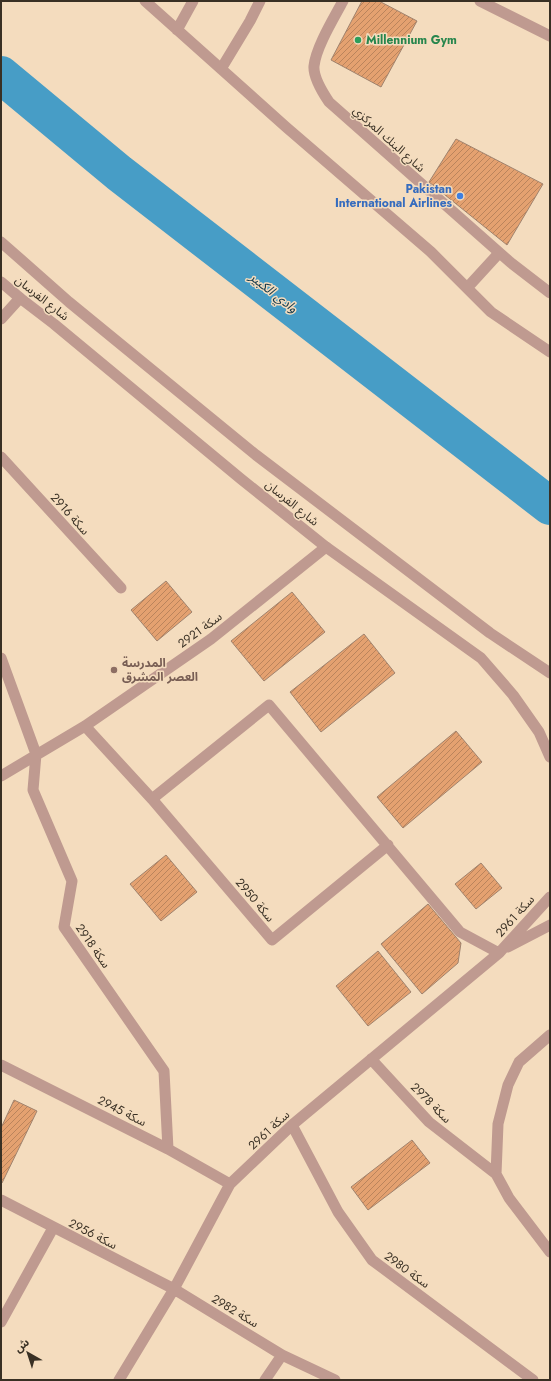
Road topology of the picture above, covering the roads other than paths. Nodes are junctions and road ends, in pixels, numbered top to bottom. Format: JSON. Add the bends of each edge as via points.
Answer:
{"nodes":[{"id":1,"x":145,"y":1,"type":"edge"},
{"id":2,"x":193,"y":1,"type":"edge"},
{"id":3,"x":260,"y":1,"type":"edge"},
{"id":4,"x":343,"y":1,"type":"edge"},
{"id":5,"x":480,"y":1,"type":"edge"},
{"id":6,"x":177,"y":30,"type":"junction"},
{"id":7,"x":550,"y":36,"type":"edge"},
{"id":8,"x":221,"y":69,"type":"junction"},
{"id":9,"x":1,"y":242,"type":"edge"},
{"id":10,"x":499,"y":253,"type":"junction"},
{"id":11,"x":1,"y":282,"type":"edge"},
{"id":12,"x":468,"y":288,"type":"junction"},
{"id":13,"x":550,"y":293,"type":"edge"},
{"id":14,"x":20,"y":298,"type":"junction"},
{"id":15,"x":1,"y":319,"type":"edge"},
{"id":16,"x":550,"y":352,"type":"edge"},
{"id":17,"x":1,"y":457,"type":"edge"},
{"id":18,"x":326,"y":547,"type":"junction"},
{"id":19,"x":121,"y":588,"type":"dead end"},
{"id":20,"x":1,"y":658,"type":"edge"},
{"id":21,"x":550,"y":673,"type":"edge"},
{"id":22,"x":85,"y":726,"type":"junction"},
{"id":23,"x":36,"y":754,"type":"junction"},
{"id":24,"x":550,"y":756,"type":"edge"},
{"id":25,"x":1,"y":776,"type":"edge"},
{"id":26,"x":152,"y":799,"type":"junction"},
{"id":27,"x":388,"y":846,"type":"junction"},
{"id":28,"x":550,"y":897,"type":"edge"},
{"id":29,"x":550,"y":924,"type":"edge"},
{"id":30,"x":499,"y":953,"type":"junction"},
{"id":31,"x":550,"y":1035,"type":"edge"},
{"id":32,"x":371,"y":1059,"type":"junction"},
{"id":33,"x":1,"y":1065,"type":"edge"},
{"id":34,"x":292,"y":1125,"type":"junction"},
{"id":35,"x":168,"y":1149,"type":"junction"},
{"id":36,"x":496,"y":1174,"type":"junction"},
{"id":37,"x":230,"y":1184,"type":"junction"},
{"id":38,"x":1,"y":1200,"type":"edge"},
{"id":39,"x":53,"y":1228,"type":"junction"},
{"id":40,"x":550,"y":1252,"type":"edge"},
{"id":41,"x":174,"y":1289,"type":"junction"},
{"id":42,"x":1,"y":1322,"type":"edge"},
{"id":43,"x":282,"y":1355,"type":"junction"},
{"id":44,"x":530,"y":1379,"type":"edge"},
{"id":45,"x":119,"y":1380,"type":"edge"},
{"id":46,"x":265,"y":1380,"type":"edge"},
{"id":47,"x":335,"y":1380,"type":"edge"}],
"edges":[{"from":1,"to":6,"type":"street"},
{"from":2,"to":6,"type":"street"},
{"from":3,"to":8,"type":"street"},
{"from":4,"to":10,"type":"street","name":"شارع البنك المركزي","via":[[319,49],[314,67],[319,86],[329,102]]},
{"from":5,"to":7,"type":"street"},
{"from":6,"to":8,"type":"street"},
{"from":8,"to":12,"type":"street","via":[[431,252]]},
{"from":9,"to":21,"type":"street","name":"شارع الفرسان","via":[[256,456],[490,633]]},
{"from":10,"to":12,"type":"street"},
{"from":10,"to":13,"type":"street","name":"شارع البنك المركزي"},
{"from":11,"to":14,"type":"street","name":"شارع الفرسان"},
{"from":12,"to":16,"type":"street","via":[[491,312]]},
{"from":14,"to":15,"type":"street"},
{"from":14,"to":18,"type":"street","name":"شارع الفرسان"},
{"from":17,"to":19,"type":"street","name":"سكة 2916"},
{"from":18,"to":22,"type":"street","name":"سكة 2921","via":[[211,639]]},
{"from":18,"to":24,"type":"street","name":"شارع الفرسان","via":[[481,658],[513,695],[539,732]]},
{"from":20,"to":23,"type":"street","name":"سكة 2918"},
{"from":22,"to":23,"type":"street","name":"سكة 2921"},
{"from":22,"to":26,"type":"street","name":"سكة 2950"},
{"from":23,"to":25,"type":"street","name":"سكة 2921"},
{"from":23,"to":35,"type":"street","name":"سكة 2918","via":[[33,790],[72,881],[64,927],[164,1071]]},
{"from":26,"to":27,"type":"street","name":"سكة 2950","via":[[272,940]]},
{"from":26,"to":27,"type":"street","via":[[269,705]]},
{"from":27,"to":30,"type":"street","via":[[460,932]]},
{"from":28,"to":30,"type":"street","name":"سكة 2961"},
{"from":29,"to":30,"type":"street","name":"سكة 2961"},
{"from":30,"to":32,"type":"street","name":"سكة 2961"},
{"from":31,"to":36,"type":"street","via":[[519,1062],[508,1085],[498,1124]]},
{"from":32,"to":34,"type":"street","name":"سكة 2961"},
{"from":32,"to":36,"type":"street","name":"سكة 2978","via":[[429,1122]]},
{"from":33,"to":35,"type":"street","name":"سكة 2945"},
{"from":34,"to":37,"type":"street","name":"سكة 2961"},
{"from":34,"to":44,"type":"street","name":"سكة 2980","via":[[338,1212],[372,1260]]},
{"from":35,"to":37,"type":"street","name":"سكة 2945"},
{"from":36,"to":40,"type":"street","name":"سكة 2978","via":[[509,1198]]},
{"from":37,"to":41,"type":"street","name":"سكة 2961"},
{"from":38,"to":39,"type":"street","name":"سكة 2956"},
{"from":39,"to":41,"type":"street","name":"سكة 2956"},
{"from":39,"to":42,"type":"street"},
{"from":41,"to":43,"type":"street","name":"سكة 2982"},
{"from":41,"to":45,"type":"street","name":"سكة 2961"},
{"from":43,"to":46,"type":"street"},
{"from":43,"to":47,"type":"street","name":"سكة 2982"}]}
